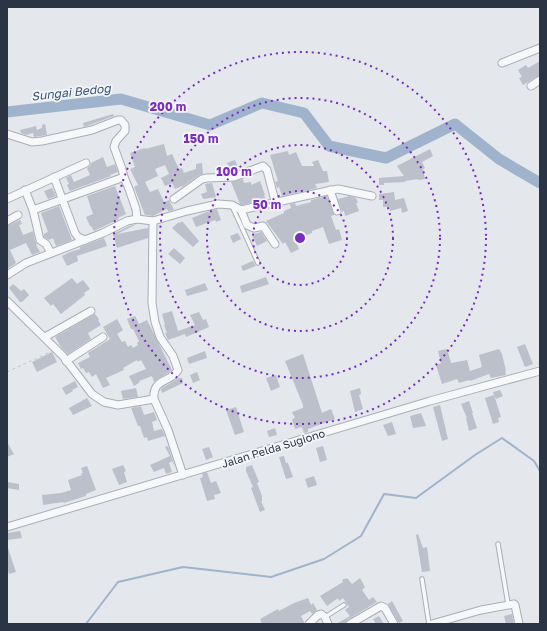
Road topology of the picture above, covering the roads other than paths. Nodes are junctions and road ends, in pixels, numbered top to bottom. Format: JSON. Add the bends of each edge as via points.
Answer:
{"nodes":[{"id":1,"x":540,"y":48,"type":"edge"},
{"id":2,"x":502,"y":63,"type":"dead end"},
{"id":3,"x":540,"y":80,"type":"edge"},
{"id":4,"x":531,"y":86,"type":"dead end"},
{"id":5,"x":7,"y":134,"type":"edge"},
{"id":6,"x":86,"y":163,"type":"dead end"},
{"id":7,"x":54,"y":177,"type":"junction"},
{"id":8,"x":124,"y":177,"type":"junction"},
{"id":9,"x":25,"y":190,"type":"junction"},
{"id":10,"x":330,"y":190,"type":"junction"},
{"id":11,"x":372,"y":196,"type":"dead end"},
{"id":12,"x":7,"y":199,"type":"edge"},
{"id":13,"x":174,"y":199,"type":"dead end"},
{"id":14,"x":63,"y":200,"type":"junction"},
{"id":15,"x":275,"y":201,"type":"junction"},
{"id":16,"x":232,"y":206,"type":"junction"},
{"id":17,"x":32,"y":210,"type":"junction"},
{"id":18,"x":242,"y":210,"type":"junction"},
{"id":19,"x":337,"y":211,"type":"dead end"},
{"id":20,"x":18,"y":215,"type":"dead end"},
{"id":21,"x":137,"y":219,"type":"junction"},
{"id":22,"x":7,"y":221,"type":"edge"},
{"id":23,"x":153,"y":221,"type":"junction"},
{"id":24,"x":84,"y":240,"type":"junction"},
{"id":25,"x":275,"y":244,"type":"dead end"},
{"id":26,"x":51,"y":253,"type":"junction"},
{"id":27,"x":258,"y":263,"type":"dead end"},
{"id":28,"x":7,"y":275,"type":"edge"},
{"id":29,"x":7,"y":301,"type":"edge"},
{"id":30,"x":91,"y":311,"type":"dead end"},
{"id":31,"x":45,"y":337,"type":"junction"},
{"id":32,"x":103,"y":337,"type":"dead end"},
{"id":33,"x":66,"y":361,"type":"junction"},
{"id":34,"x":540,"y":371,"type":"edge"},
{"id":35,"x":154,"y":399,"type":"junction"},
{"id":36,"x":183,"y":475,"type":"junction"},
{"id":37,"x":7,"y":527,"type":"edge"},
{"id":38,"x":498,"y":544,"type":"dead end"},
{"id":39,"x":422,"y":578,"type":"dead end"},
{"id":40,"x":344,"y":604,"type":"dead end"},
{"id":41,"x":508,"y":604,"type":"junction"},
{"id":42,"x":327,"y":621,"type":"edge"},
{"id":43,"x":309,"y":624,"type":"edge"},
{"id":44,"x":350,"y":624,"type":"edge"},
{"id":45,"x":394,"y":624,"type":"edge"},
{"id":46,"x":429,"y":624,"type":"edge"},
{"id":47,"x":432,"y":624,"type":"edge"},
{"id":48,"x":519,"y":624,"type":"edge"}],
"edges":[{"from":1,"to":2,"type":"street"},
{"from":3,"to":4,"type":"street"},
{"from":5,"to":8,"type":"street","via":[[32,142],[42,141],[92,130],[121,120],[125,125],[125,131],[114,147]]},
{"from":6,"to":7,"type":"street"},
{"from":7,"to":9,"type":"street"},
{"from":7,"to":14,"type":"street"},
{"from":8,"to":14,"type":"street"},
{"from":8,"to":21,"type":"street","via":[[130,189]]},
{"from":9,"to":12,"type":"street"},
{"from":9,"to":17,"type":"street"},
{"from":10,"to":11,"type":"street","via":[[338,189]]},
{"from":10,"to":15,"type":"street"},
{"from":10,"to":19,"type":"street"},
{"from":13,"to":15,"type":"street","via":[[202,179],[234,176],[263,166],[267,170]]},
{"from":14,"to":17,"type":"street"},
{"from":14,"to":24,"type":"street","via":[[75,233]]},
{"from":15,"to":18,"type":"street"},
{"from":16,"to":18,"type":"street"},
{"from":16,"to":23,"type":"street","via":[[218,204]]},
{"from":16,"to":27,"type":"lane"},
{"from":17,"to":26,"type":"street","via":[[40,240]]},
{"from":18,"to":25,"type":"street","via":[[247,225],[254,228],[264,226]]},
{"from":20,"to":22,"type":"street"},
{"from":21,"to":23,"type":"street"},
{"from":21,"to":24,"type":"street"},
{"from":23,"to":35,"type":"street","via":[[152,303],[155,322],[178,370],[176,374],[159,384],[155,389]]},
{"from":24,"to":26,"type":"street"},
{"from":26,"to":28,"type":"street","via":[[26,263]]},
{"from":29,"to":31,"type":"street"},
{"from":30,"to":31,"type":"street"},
{"from":31,"to":33,"type":"street"},
{"from":32,"to":33,"type":"street"},
{"from":33,"to":35,"type":"street","via":[[92,394],[104,402],[118,405]]},
{"from":34,"to":36,"type":"street","name":"Jalan Pelda Sugiono"},
{"from":35,"to":36,"type":"street","via":[[168,430]]},
{"from":36,"to":37,"type":"street","name":"Jalan Pelda Sugiono"},
{"from":38,"to":41,"type":"lane"},
{"from":39,"to":46,"type":"lane"},
{"from":40,"to":42,"type":"lane"},
{"from":41,"to":47,"type":"street"},
{"from":41,"to":48,"type":"street","via":[[515,604]]},
{"from":42,"to":43,"type":"street","via":[[321,614]]},
{"from":44,"to":45,"type":"street","via":[[381,606],[385,608]]}]}
